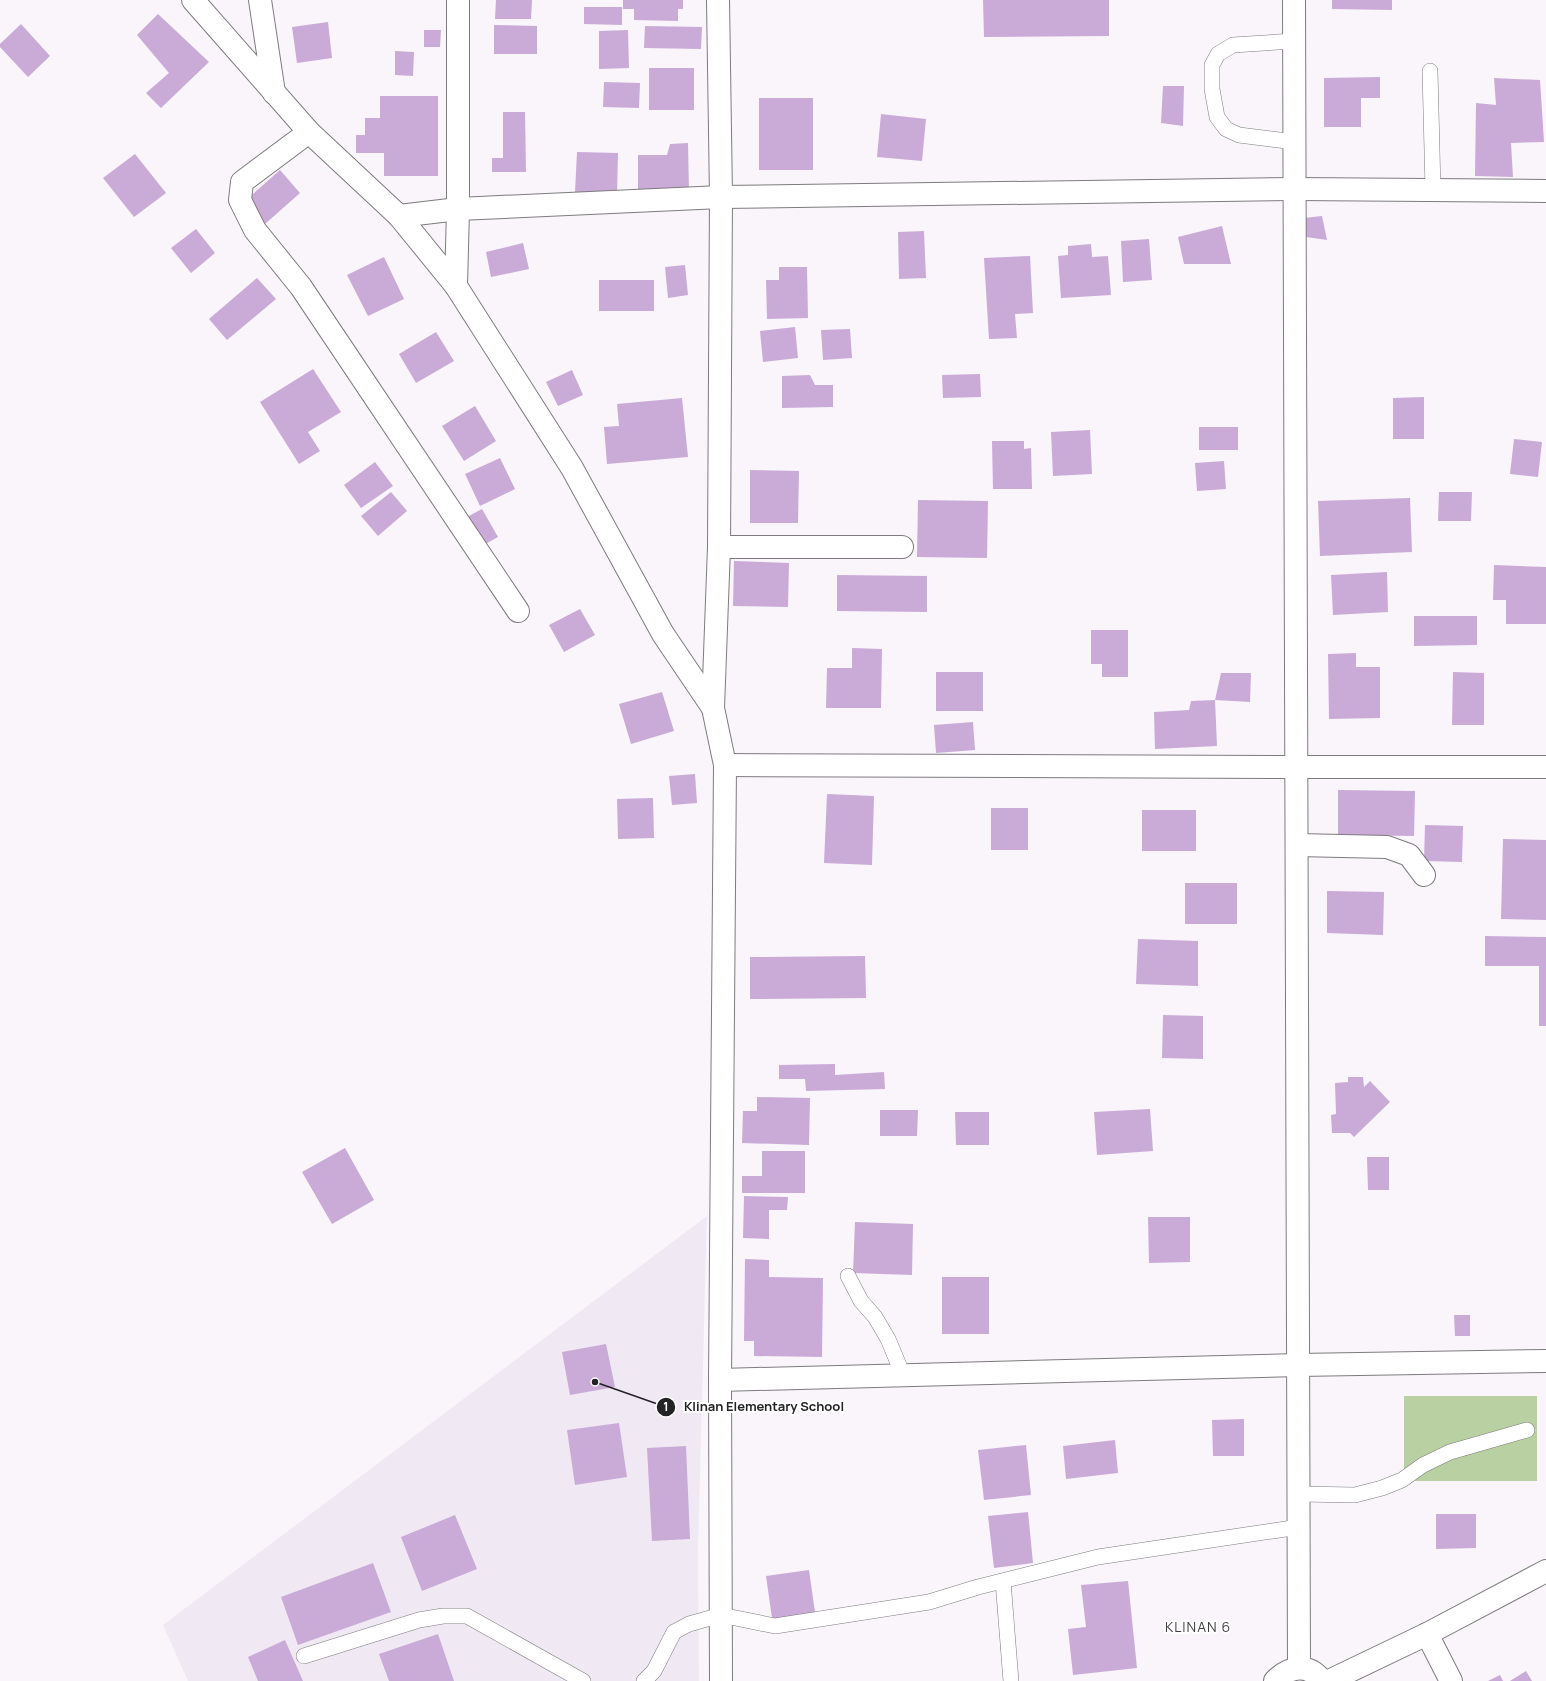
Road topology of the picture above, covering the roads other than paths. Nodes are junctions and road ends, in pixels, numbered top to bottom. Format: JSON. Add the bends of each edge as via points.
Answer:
{"nodes":[{"id":1,"x":193,"y":0,"type":"edge"},
{"id":2,"x":260,"y":0,"type":"edge"},
{"id":3,"x":458,"y":0,"type":"edge"},
{"id":4,"x":718,"y":0,"type":"edge"},
{"id":5,"x":1294,"y":0,"type":"edge"},
{"id":6,"x":1294,"y":41,"type":"junction"},
{"id":7,"x":1430,"y":71,"type":"dead end"},
{"id":8,"x":274,"y":93,"type":"junction"},
{"id":9,"x":309,"y":132,"type":"junction"},
{"id":10,"x":1295,"y":142,"type":"junction"},
{"id":11,"x":1296,"y":189,"type":"junction"},
{"id":12,"x":1433,"y":190,"type":"junction"},
{"id":13,"x":1546,"y":190,"type":"edge"},
{"id":14,"x":721,"y":197,"type":"junction"},
{"id":15,"x":458,"y":209,"type":"junction"},
{"id":16,"x":399,"y":216,"type":"junction"},
{"id":17,"x":456,"y":286,"type":"junction"},
{"id":18,"x":719,"y":547,"type":"junction"},
{"id":19,"x":902,"y":547,"type":"dead end"},
{"id":20,"x":518,"y":611,"type":"dead end"},
{"id":21,"x":713,"y":708,"type":"junction"},
{"id":22,"x":725,"y":765,"type":"junction"},
{"id":23,"x":1297,"y":768,"type":"junction"},
{"id":24,"x":1546,"y":768,"type":"edge"},
{"id":25,"x":1297,"y":845,"type":"junction"},
{"id":26,"x":1424,"y":875,"type":"dead end"},
{"id":27,"x":848,"y":1276,"type":"dead end"},
{"id":28,"x":1546,"y":1361,"type":"edge"},
{"id":29,"x":1298,"y":1364,"type":"junction"},
{"id":30,"x":903,"y":1375,"type":"junction"},
{"id":31,"x":720,"y":1380,"type":"junction"},
{"id":32,"x":1527,"y":1430,"type":"dead end"},
{"id":33,"x":1299,"y":1494,"type":"junction"},
{"id":34,"x":1299,"y":1527,"type":"junction"},
{"id":35,"x":1546,"y":1571,"type":"edge"},
{"id":36,"x":1003,"y":1581,"type":"junction"},
{"id":37,"x":721,"y":1614,"type":"junction"},
{"id":38,"x":1427,"y":1634,"type":"junction"},
{"id":39,"x":304,"y":1656,"type":"dead end"},
{"id":40,"x":1299,"y":1668,"type":"junction"},
{"id":41,"x":583,"y":1681,"type":"edge"},
{"id":42,"x":644,"y":1681,"type":"edge"},
{"id":43,"x":721,"y":1681,"type":"edge"},
{"id":44,"x":1010,"y":1681,"type":"edge"},
{"id":45,"x":1275,"y":1681,"type":"edge"},
{"id":46,"x":1322,"y":1681,"type":"edge"},
{"id":47,"x":1329,"y":1681,"type":"edge"},
{"id":48,"x":1451,"y":1681,"type":"edge"}],
"edges":[{"from":1,"to":8,"type":"street"},
{"from":2,"to":8,"type":"street"},
{"from":3,"to":15,"type":"street"},
{"from":4,"to":14,"type":"street"},
{"from":5,"to":6,"type":"street"},
{"from":6,"to":10,"type":"street"},
{"from":6,"to":10,"type":"lane","via":[[1233,45],[1218,54],[1212,65],[1212,89],[1217,117],[1226,129],[1239,135]]},
{"from":7,"to":12,"type":"lane"},
{"from":8,"to":9,"type":"street"},
{"from":9,"to":16,"type":"street"},
{"from":9,"to":20,"type":"street","via":[[242,182],[240,200],[244,211],[255,230],[301,287]]},
{"from":10,"to":11,"type":"street"},
{"from":11,"to":12,"type":"street"},
{"from":11,"to":14,"type":"street"},
{"from":11,"to":23,"type":"street"},
{"from":12,"to":13,"type":"street"},
{"from":14,"to":15,"type":"street"},
{"from":14,"to":18,"type":"street"},
{"from":15,"to":16,"type":"street"},
{"from":15,"to":17,"type":"street"},
{"from":16,"to":17,"type":"street"},
{"from":17,"to":21,"type":"street","via":[[572,468],[664,634]]},
{"from":18,"to":19,"type":"street"},
{"from":18,"to":21,"type":"street"},
{"from":21,"to":22,"type":"street"},
{"from":22,"to":23,"type":"street"},
{"from":22,"to":31,"type":"street"},
{"from":23,"to":24,"type":"street"},
{"from":23,"to":25,"type":"street"},
{"from":25,"to":26,"type":"street","via":[[1387,847],[1409,855]]},
{"from":25,"to":29,"type":"street"},
{"from":27,"to":30,"type":"lane","via":[[861,1302],[875,1317],[888,1339]]},
{"from":28,"to":29,"type":"street"},
{"from":29,"to":30,"type":"street"},
{"from":29,"to":33,"type":"street"},
{"from":30,"to":31,"type":"street"},
{"from":31,"to":37,"type":"street"},
{"from":32,"to":33,"type":"lane","via":[[1450,1452],[1423,1465],[1402,1480],[1382,1488],[1355,1495]]},
{"from":33,"to":34,"type":"street"},
{"from":34,"to":36,"type":"lane","via":[[1098,1557]]},
{"from":34,"to":40,"type":"street"},
{"from":35,"to":38,"type":"street"},
{"from":36,"to":37,"type":"lane","via":[[929,1602],[775,1626]]},
{"from":36,"to":44,"type":"lane"},
{"from":37,"to":42,"type":"lane","via":[[689,1624],[674,1632],[654,1671]]},
{"from":37,"to":43,"type":"street"},
{"from":38,"to":47,"type":"street"},
{"from":38,"to":48,"type":"street"},
{"from":39,"to":41,"type":"lane","via":[[419,1620],[467,1616]]},
{"from":40,"to":45,"type":"street","via":[[1282,1674]]},
{"from":40,"to":46,"type":"street","via":[[1309,1670]]}]}
